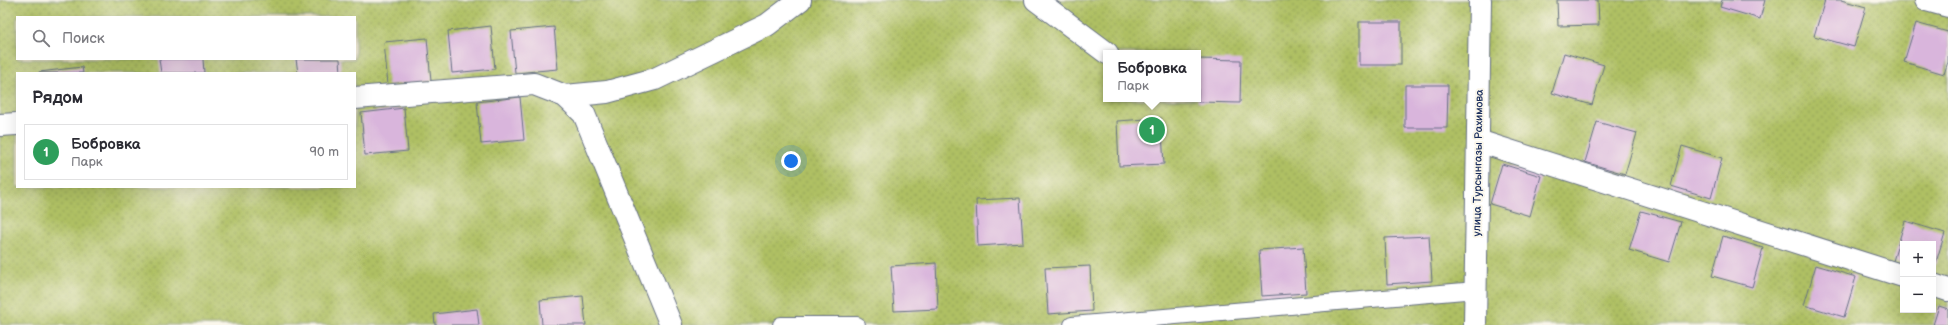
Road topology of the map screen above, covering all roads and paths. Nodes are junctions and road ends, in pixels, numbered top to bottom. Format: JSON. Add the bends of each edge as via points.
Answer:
{"nodes":[{"id":1,"x":800,"y":0,"type":"edge"},
{"id":2,"x":1036,"y":0,"type":"edge"},
{"id":3,"x":1480,"y":0,"type":"edge"},
{"id":4,"x":1926,"y":0,"type":"edge"},
{"id":5,"x":1948,"y":6,"type":"edge"},
{"id":6,"x":1103,"y":50,"type":"edge"},
{"id":7,"x":565,"y":96,"type":"junction"},
{"id":8,"x":356,"y":98,"type":"edge"},
{"id":9,"x":16,"y":124,"type":"edge"},
{"id":10,"x":0,"y":126,"type":"edge"},
{"id":11,"x":1478,"y":141,"type":"junction"},
{"id":12,"x":1900,"y":275,"type":"edge"},
{"id":13,"x":1936,"y":286,"type":"edge"},
{"id":14,"x":1476,"y":290,"type":"junction"},
{"id":15,"x":1948,"y":290,"type":"edge"},
{"id":16,"x":671,"y":325,"type":"edge"},
{"id":17,"x":781,"y":325,"type":"edge"},
{"id":18,"x":856,"y":325,"type":"edge"},
{"id":19,"x":1072,"y":325,"type":"edge"},
{"id":20,"x":1475,"y":325,"type":"edge"}],
"edges":[{"from":1,"to":7,"type":"street","via":[[767,25],[655,80],[607,92]]},
{"from":2,"to":6,"type":"street"},
{"from":3,"to":11,"type":"street","name":"улица Турсынгазы Рахимова"},
{"from":4,"to":5,"type":"street"},
{"from":7,"to":8,"type":"street","via":[[534,84]]},
{"from":7,"to":16,"type":"street","via":[[584,114]]},
{"from":9,"to":10,"type":"street"},
{"from":11,"to":12,"type":"street"},
{"from":11,"to":14,"type":"street","name":"улица Турсынгазы Рахимова"},
{"from":13,"to":15,"type":"street"},
{"from":14,"to":19,"type":"lane"},
{"from":14,"to":20,"type":"street","name":"улица Турсынгазы Рахимова"},
{"from":17,"to":18,"type":"lane"}]}
